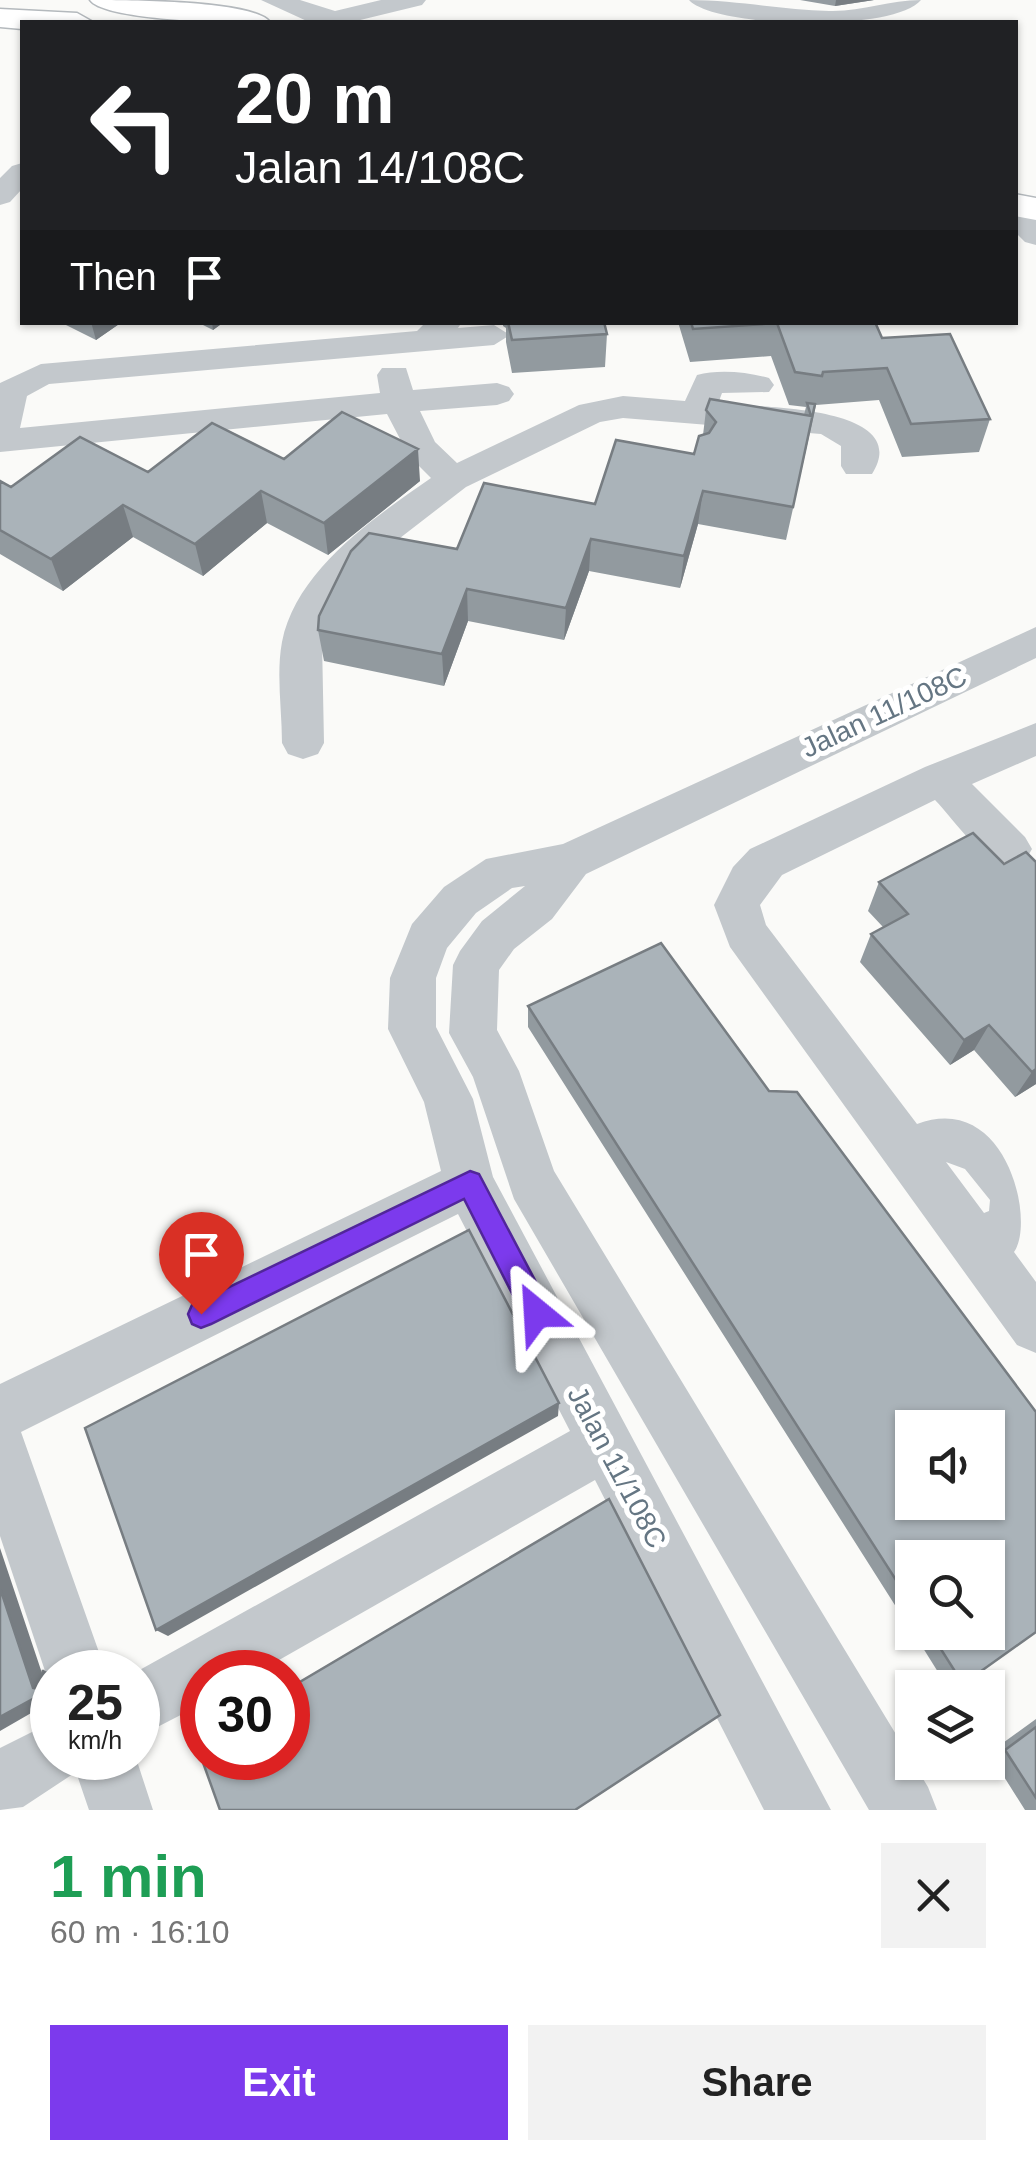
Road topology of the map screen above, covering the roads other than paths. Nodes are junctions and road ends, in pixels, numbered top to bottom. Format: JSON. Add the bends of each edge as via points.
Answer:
{"nodes":[{"id":1,"x":105,"y":0,"type":"edge"},
{"id":2,"x":274,"y":0,"type":"edge"},
{"id":3,"x":413,"y":0,"type":"edge"},
{"id":4,"x":702,"y":0,"type":"edge"},
{"id":5,"x":908,"y":0,"type":"edge"},
{"id":6,"x":0,"y":18,"type":"edge"},
{"id":7,"x":38,"y":20,"type":"edge"},
{"id":8,"x":240,"y":20,"type":"edge"},
{"id":9,"x":325,"y":20,"type":"edge"},
{"id":10,"x":332,"y":20,"type":"edge"},
{"id":11,"x":820,"y":20,"type":"edge"},
{"id":12,"x":841,"y":20,"type":"edge"},
{"id":13,"x":1018,"y":217,"type":"edge"},
{"id":14,"x":1036,"y":236,"type":"edge"},
{"id":15,"x":436,"y":332,"type":"edge"},
{"id":16,"x":494,"y":336,"type":"dead end"},
{"id":17,"x":391,"y":344,"type":"junction"},
{"id":18,"x":757,"y":386,"type":"dead end"},
{"id":19,"x":497,"y":394,"type":"dead end"},
{"id":20,"x":398,"y":402,"type":"junction"},
{"id":21,"x":697,"y":413,"type":"junction"},
{"id":22,"x":548,"y":434,"type":"junction"},
{"id":23,"x":0,"y":440,"type":"edge"},
{"id":24,"x":619,"y":444,"type":"edge"},
{"id":25,"x":859,"y":466,"type":"dead end"},
{"id":26,"x":453,"y":479,"type":"junction"},
{"id":27,"x":508,"y":491,"type":"edge"},
{"id":28,"x":1036,"y":641,"type":"edge"},
{"id":29,"x":1036,"y":740,"type":"edge"},
{"id":30,"x":303,"y":743,"type":"dead end"},
{"id":31,"x":940,"y":779,"type":"junction"},
{"id":32,"x":1010,"y":849,"type":"dead end"},
{"id":33,"x":570,"y":860,"type":"junction"},
{"id":34,"x":470,"y":1183,"type":"junction"},
{"id":35,"x":1036,"y":1326,"type":"edge"},
{"id":36,"x":0,"y":1413,"type":"edge"},
{"id":37,"x":605,"y":1443,"type":"junction"},
{"id":38,"x":0,"y":1449,"type":"edge"},
{"id":39,"x":68,"y":1650,"type":"edge"},
{"id":40,"x":160,"y":1694,"type":"edge"},
{"id":41,"x":30,"y":1767,"type":"edge"},
{"id":42,"x":112,"y":1780,"type":"edge"},
{"id":43,"x":0,"y":1784,"type":"edge"},
{"id":44,"x":782,"y":1804,"type":"edge"},
{"id":45,"x":122,"y":1810,"type":"edge"},
{"id":46,"x":905,"y":1810,"type":"edge"}],
"edges":[{"from":1,"to":8,"type":"highway"},
{"from":2,"to":9,"type":"street"},
{"from":3,"to":10,"type":"street"},
{"from":4,"to":11,"type":"street"},
{"from":5,"to":12,"type":"street"},
{"from":6,"to":7,"type":"highway"},
{"from":13,"to":14,"type":"street"},
{"from":15,"to":16,"type":"street"},
{"from":15,"to":17,"type":"street"},
{"from":17,"to":20,"type":"street"},
{"from":17,"to":23,"type":"street","via":[[41,374],[11,391]]},
{"from":18,"to":21,"type":"street","via":[[709,382]]},
{"from":19,"to":20,"type":"street"},
{"from":20,"to":23,"type":"street"},
{"from":20,"to":26,"type":"street","via":[[421,448]]},
{"from":21,"to":22,"type":"street","via":[[624,407],[592,413]]},
{"from":21,"to":25,"type":"street","via":[[829,424],[859,441]]},
{"from":22,"to":24,"type":"street"},
{"from":22,"to":26,"type":"street"},
{"from":26,"to":27,"type":"street"},
{"from":26,"to":30,"type":"street","via":[[399,517],[330,583],[302,638]]},
{"from":28,"to":33,"type":"street","name":"Jalan 11/108C"},
{"from":29,"to":31,"type":"street"},
{"from":31,"to":32,"type":"street"},
{"from":31,"to":35,"type":"street","via":[[766,862],[737,905],[746,933],[908,1154],[942,1139],[975,1146],[1000,1170],[1019,1210],[1007,1229],[974,1244]]},
{"from":33,"to":34,"type":"street","name":"Jalan 11/108C","via":[[502,872],[460,900],[428,938],[414,978],[412,1029],[448,1099]]},
{"from":33,"to":46,"type":"street","name":"Jalan 11/108C","via":[[536,906],[498,935],[476,966],[473,1033],[495,1070],[532,1182]]},
{"from":34,"to":36,"type":"street"},
{"from":34,"to":37,"type":"street","name":"Jalan 11/108C"},
{"from":37,"to":40,"type":"street"},
{"from":37,"to":44,"type":"street","name":"Jalan 11/108C"},
{"from":38,"to":39,"type":"street"},
{"from":41,"to":43,"type":"street"},
{"from":42,"to":45,"type":"street"}]}
